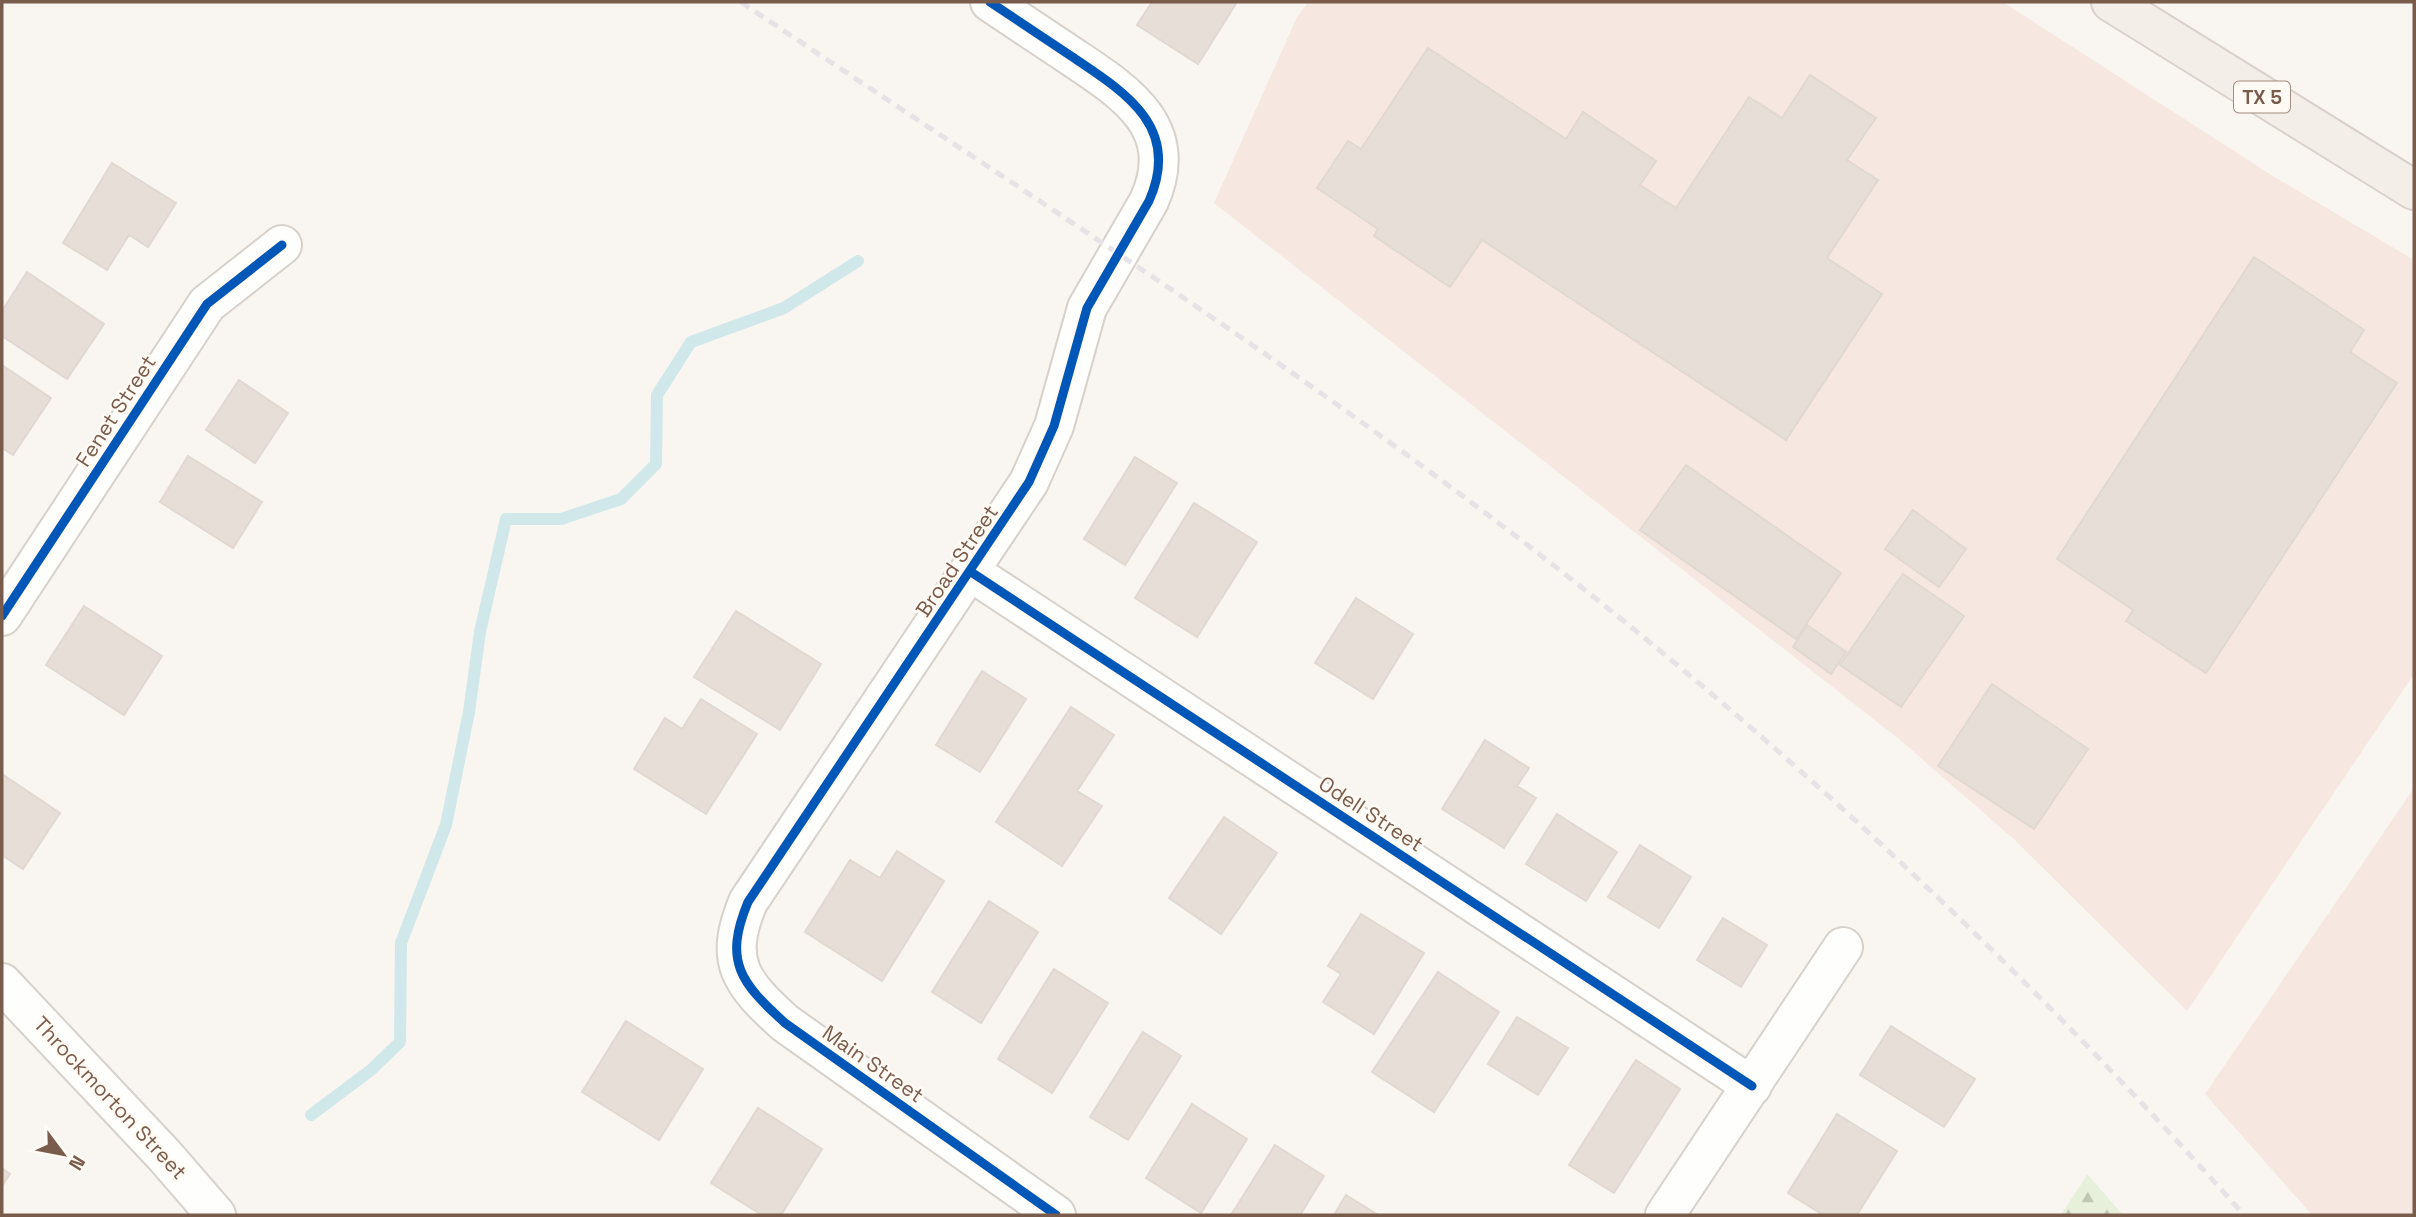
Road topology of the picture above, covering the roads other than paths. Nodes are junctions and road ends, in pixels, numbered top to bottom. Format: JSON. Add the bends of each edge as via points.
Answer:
{"nodes":[{"id":1,"x":990,"y":2,"type":"edge"},
{"id":2,"x":2110,"y":2,"type":"edge"},
{"id":3,"x":1030,"y":13,"type":"edge"},
{"id":4,"x":2414,"y":190,"type":"edge"},
{"id":5,"x":282,"y":245,"type":"dead end"},
{"id":6,"x":971,"y":572,"type":"junction"},
{"id":7,"x":2,"y":616,"type":"edge"},
{"id":8,"x":748,"y":902,"type":"joint"},
{"id":9,"x":1843,"y":947,"type":"dead end"},
{"id":10,"x":2,"y":983,"type":"edge"},
{"id":11,"x":1752,"y":1086,"type":"junction"},
{"id":12,"x":1046,"y":1212,"type":"edge"},
{"id":13,"x":216,"y":1215,"type":"edge"},
{"id":14,"x":1665,"y":1215,"type":"edge"}],
"edges":[{"from":1,"to":3,"type":"street","name":"Broad Street"},
{"from":2,"to":4,"type":"main road","number":"TX 5"},
{"from":3,"to":6,"type":"street","name":"Broad Street","via":[[1143,113],[1156,140],[1159,167],[1153,192],[1087,308],[1038,466]]},
{"from":5,"to":7,"type":"street","name":"Fenet Street","via":[[207,304]]},
{"from":6,"to":8,"type":"street","name":"Broad Street"},
{"from":6,"to":11,"type":"street","name":"Odell Street"},
{"from":8,"to":12,"type":"street","name":"Main Street","via":[[736,930],[738,967],[755,996],[785,1023]]},
{"from":9,"to":11,"type":"street"},
{"from":10,"to":13,"type":"street","name":"Throckmorton Street"},
{"from":11,"to":14,"type":"street"}]}
